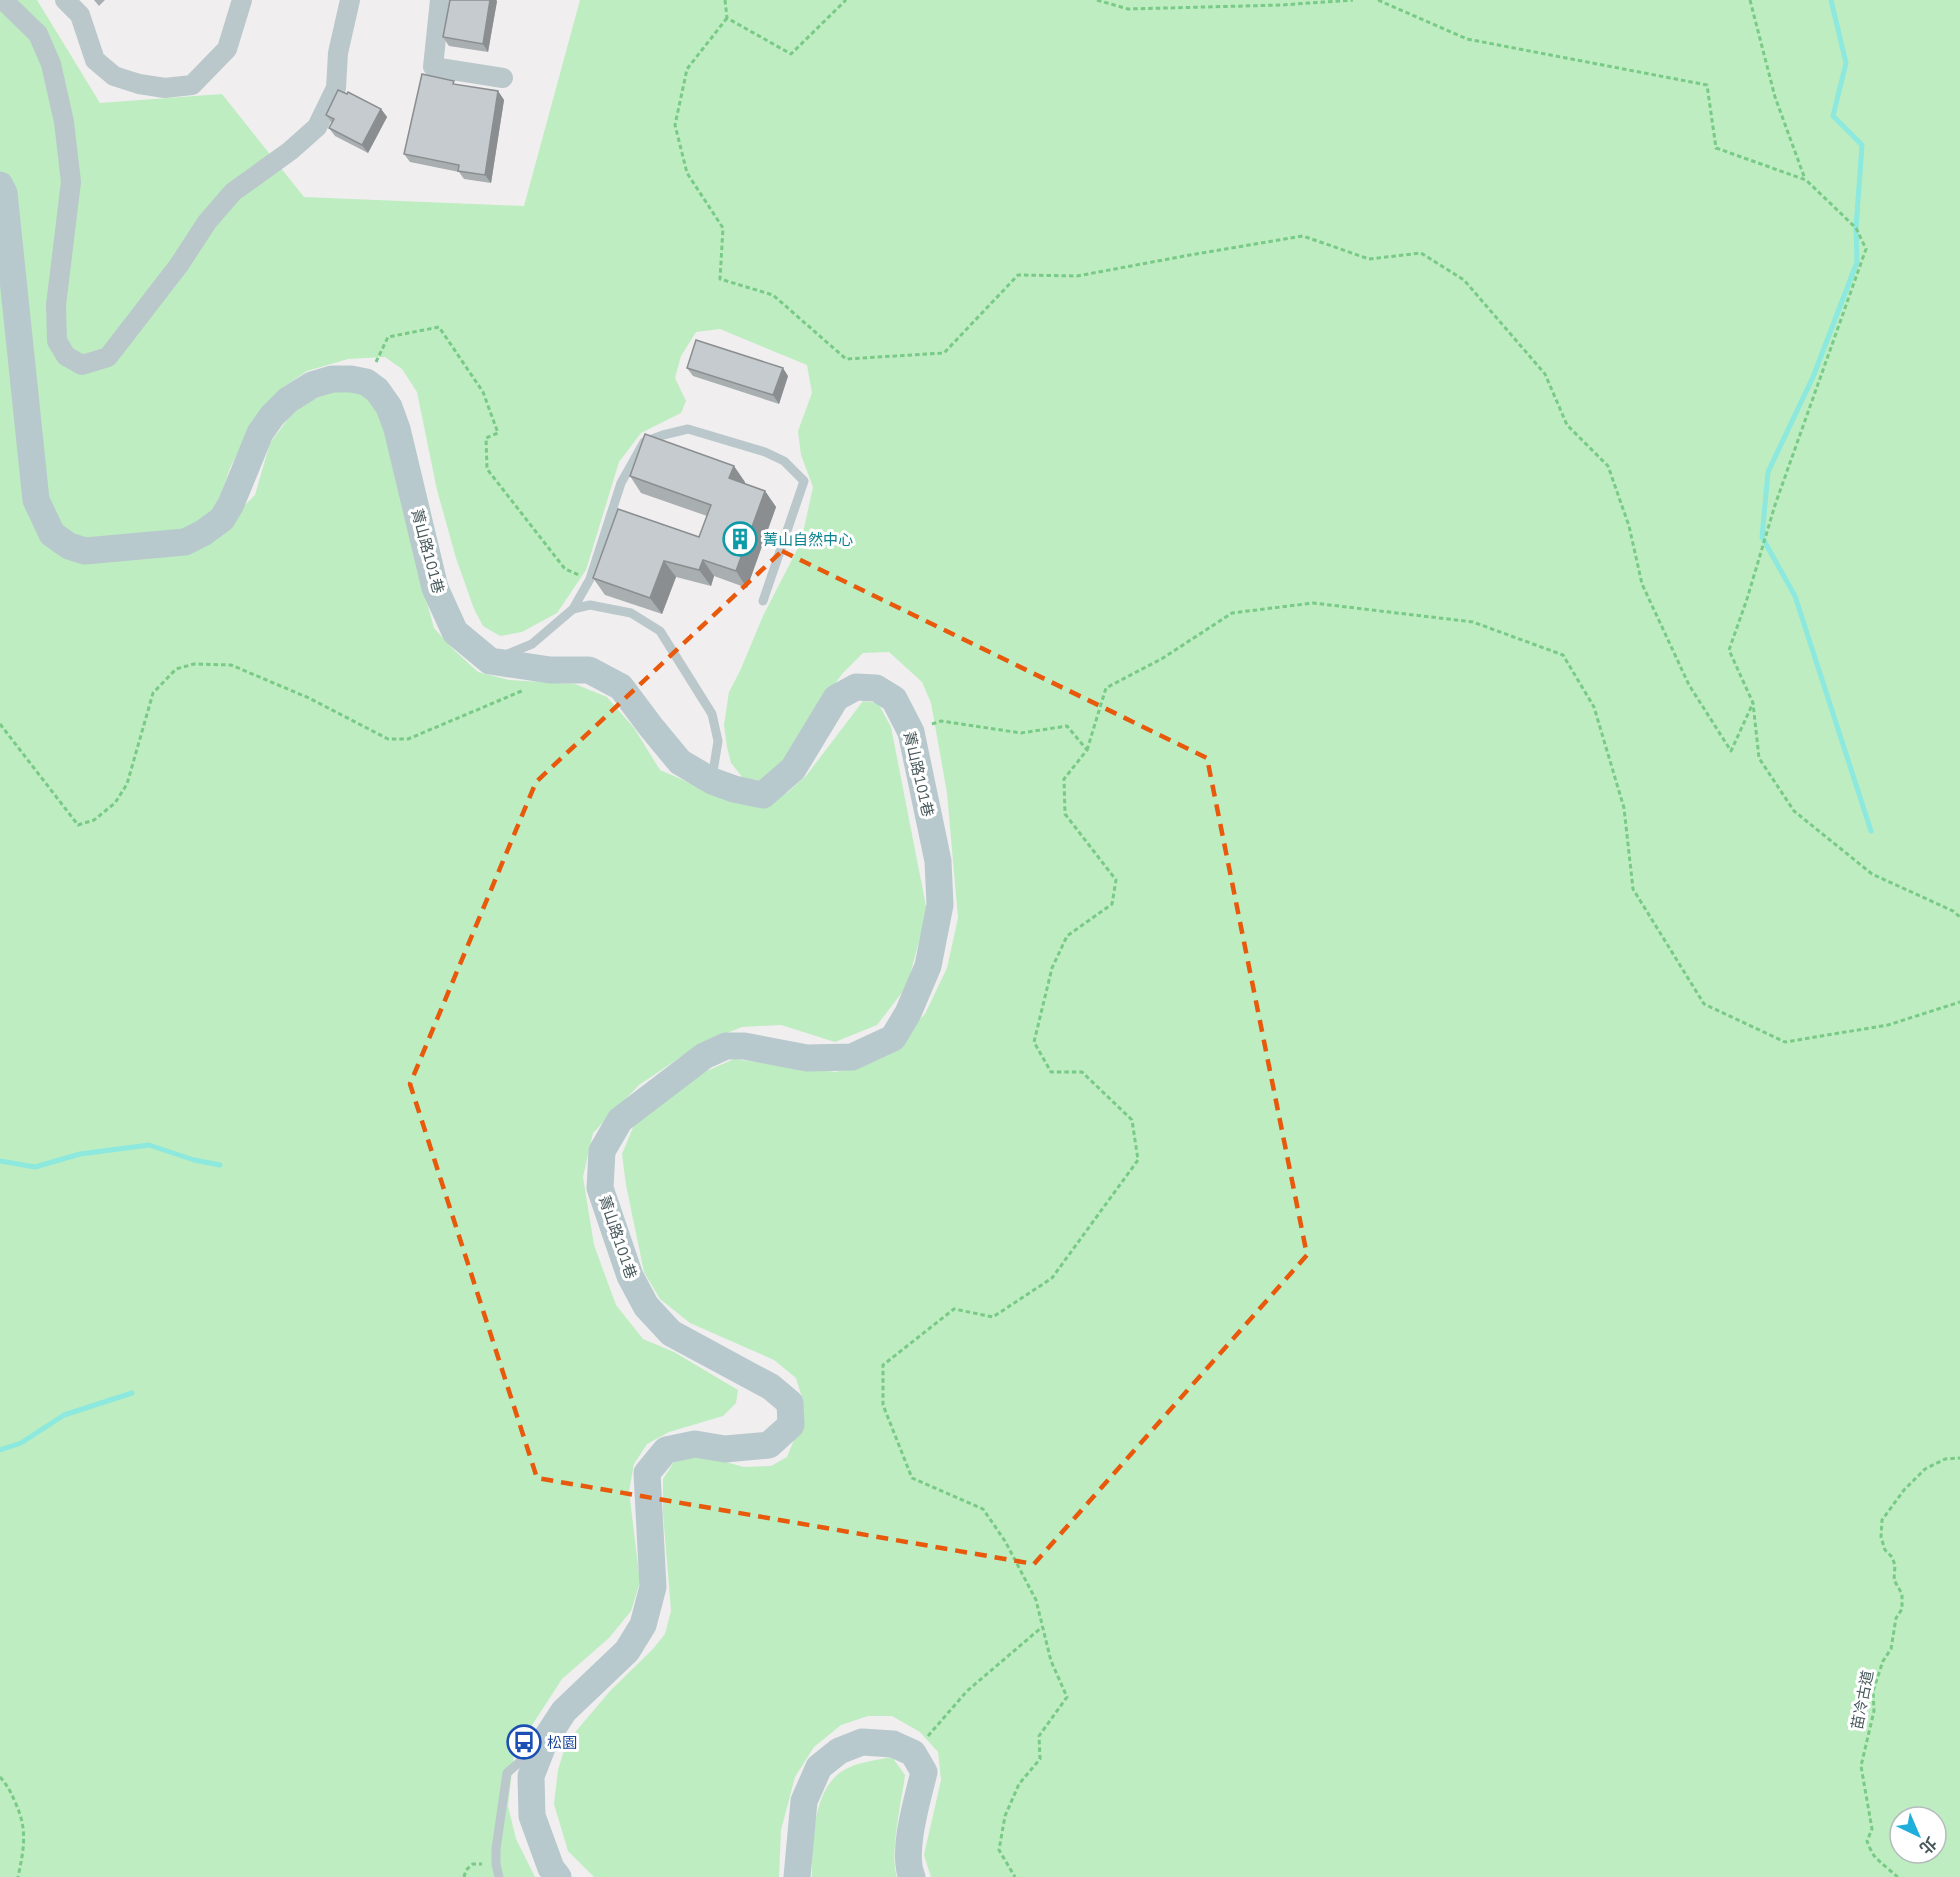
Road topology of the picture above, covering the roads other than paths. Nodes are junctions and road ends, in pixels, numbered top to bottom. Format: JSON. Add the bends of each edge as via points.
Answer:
{"nodes":[{"id":1,"x":3,"y":0,"type":"edge"},
{"id":2,"x":65,"y":0,"type":"edge"},
{"id":3,"x":242,"y":0,"type":"edge"},
{"id":4,"x":350,"y":0,"type":"edge"},
{"id":5,"x":440,"y":0,"type":"edge"},
{"id":6,"x":503,"y":78,"type":"dead end"},
{"id":7,"x":0,"y":185,"type":"edge"},
{"id":8,"x":763,"y":601,"type":"dead end"},
{"id":9,"x":573,"y":609,"type":"junction"},
{"id":10,"x":490,"y":661,"type":"junction"},
{"id":11,"x":712,"y":781,"type":"junction"},
{"id":12,"x":545,"y":1740,"type":"junction"},
{"id":13,"x":499,"y":1877,"type":"edge"},
{"id":14,"x":558,"y":1877,"type":"edge"},
{"id":15,"x":797,"y":1877,"type":"edge"},
{"id":16,"x":912,"y":1877,"type":"edge"}],
"edges":[{"from":1,"to":4,"type":"street","via":[[38,34],[51,64],[64,122],[71,182],[56,305],[57,341],[66,356],[82,365],[108,357],[233,192],[291,151],[317,127],[336,88],[338,53]]},
{"from":2,"to":3,"type":"street","via":[[80,15],[96,60],[114,76],[165,88],[192,85],[227,49]]},
{"from":5,"to":6,"type":"street","via":[[434,67]]},
{"from":7,"to":10,"type":"street","name":"菁山路101巷","via":[[4,193],[36,500],[52,534],[85,551],[185,542],[222,519],[260,433],[288,400],[312,385],[332,379],[366,382],[389,406],[397,429],[435,588],[455,632]]},
{"from":8,"to":9,"type":"lane","via":[[804,481],[784,460],[688,429],[644,442],[621,483],[590,579]]},
{"from":9,"to":10,"type":"lane","via":[[532,644]]},
{"from":9,"to":11,"type":"lane","via":[[590,606],[630,613],[660,631],[712,714],[718,741]]},
{"from":10,"to":11,"type":"street","name":"菁山路101巷","via":[[550,670],[589,670],[621,687],[680,762]]},
{"from":11,"to":12,"type":"street","name":"菁山路101巷","via":[[763,795],[793,770],[836,698],[856,687],[876,688],[894,699],[911,732],[938,861],[940,904],[928,966],[893,1038],[852,1057],[807,1058],[726,1046],[704,1056],[620,1120],[602,1151],[600,1188],[630,1276],[646,1306],[671,1333],[771,1387],[790,1403],[791,1425],[769,1445],[725,1449],[695,1444],[666,1450],[647,1473],[653,1587],[643,1625],[627,1651],[564,1711]]},
{"from":12,"to":13,"type":"lane","via":[[507,1773],[496,1849]]},
{"from":12,"to":14,"type":"street","name":"菁山路101巷","via":[[531,1776],[532,1816]]},
{"from":15,"to":16,"type":"street","via":[[804,1801],[819,1767],[838,1751],[862,1742],[893,1744],[912,1753],[924,1772],[909,1842]]}]}
